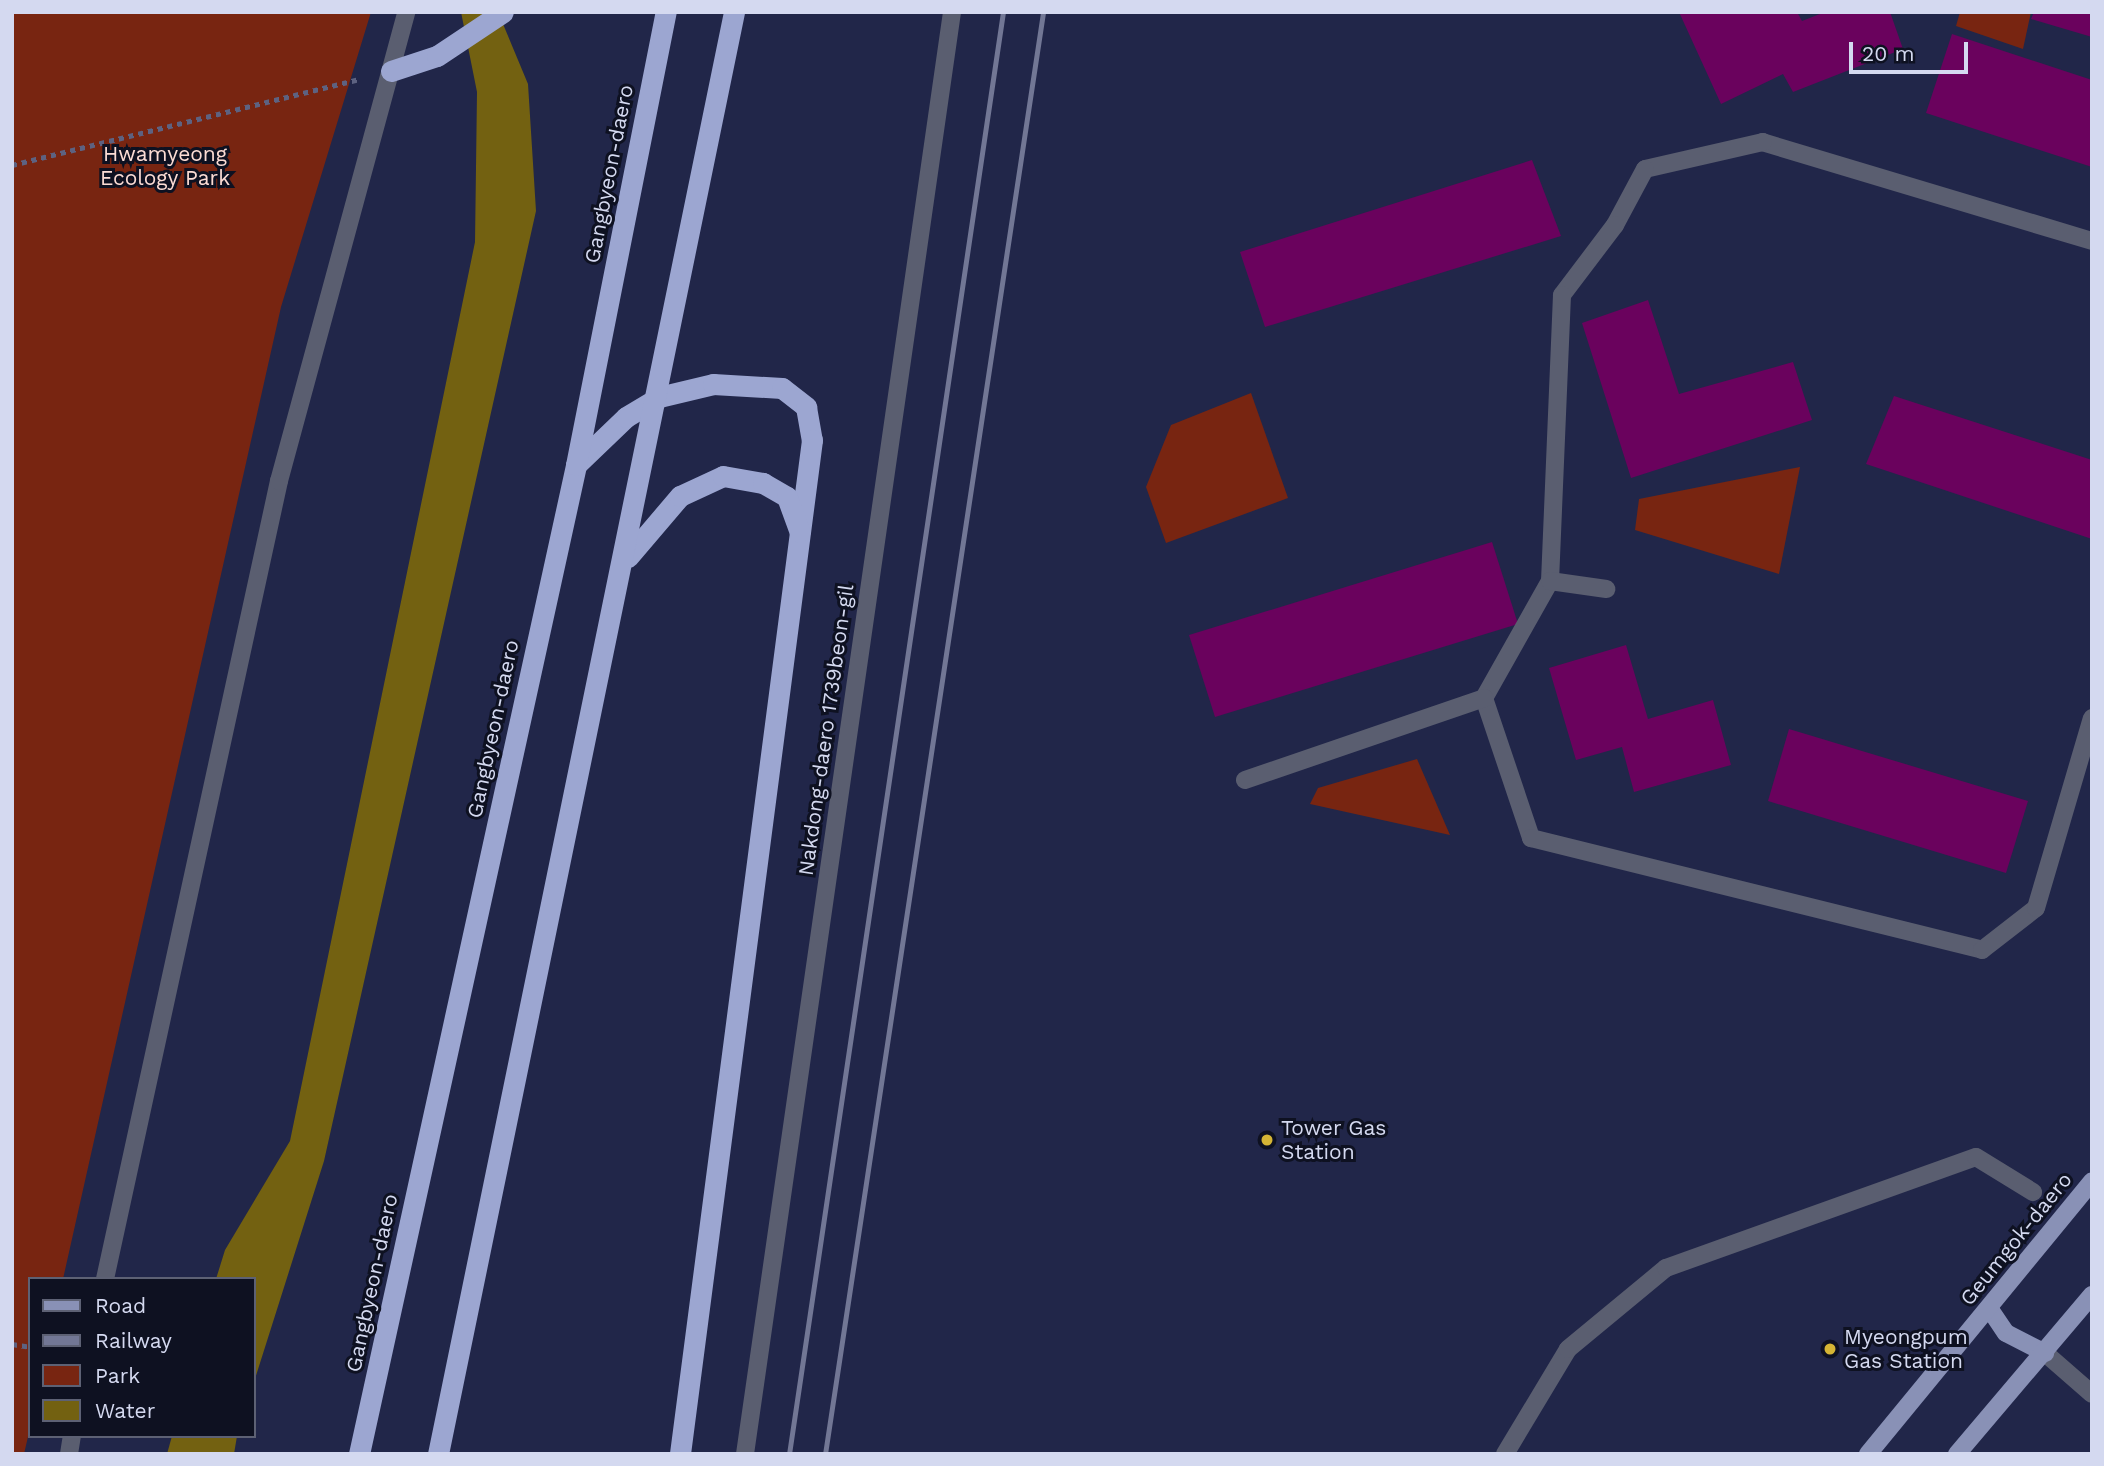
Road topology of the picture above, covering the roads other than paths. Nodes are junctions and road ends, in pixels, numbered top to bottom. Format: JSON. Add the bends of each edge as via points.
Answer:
{"nodes":[{"id":1,"x":406,"y":12,"type":"edge"},
{"id":2,"x":503,"y":12,"type":"edge"},
{"id":3,"x":666,"y":12,"type":"edge"},
{"id":4,"x":734,"y":12,"type":"edge"},
{"id":5,"x":952,"y":12,"type":"edge"},
{"id":6,"x":391,"y":71,"type":"junction"},
{"id":7,"x":2092,"y":242,"type":"edge"},
{"id":8,"x":659,"y":397,"type":"junction"},
{"id":9,"x":576,"y":465,"type":"junction"},
{"id":10,"x":802,"y":537,"type":"junction"},
{"id":11,"x":625,"y":561,"type":"junction"},
{"id":12,"x":1550,"y":581,"type":"junction"},
{"id":13,"x":1606,"y":589,"type":"dead end"},
{"id":14,"x":1484,"y":698,"type":"junction"},
{"id":15,"x":2092,"y":718,"type":"edge"},
{"id":16,"x":1245,"y":780,"type":"dead end"},
{"id":17,"x":2092,"y":1181,"type":"edge"},
{"id":18,"x":2033,"y":1192,"type":"dead end"},
{"id":19,"x":105,"y":1277,"type":"edge"},
{"id":20,"x":2092,"y":1295,"type":"edge"},
{"id":21,"x":1989,"y":1308,"type":"junction"},
{"id":22,"x":2045,"y":1353,"type":"junction"},
{"id":23,"x":2092,"y":1394,"type":"edge"},
{"id":24,"x":359,"y":1454,"type":"edge"},
{"id":25,"x":438,"y":1454,"type":"edge"},
{"id":26,"x":680,"y":1454,"type":"edge"},
{"id":27,"x":745,"y":1454,"type":"edge"},
{"id":28,"x":1505,"y":1454,"type":"edge"},
{"id":29,"x":1868,"y":1454,"type":"edge"},
{"id":30,"x":1957,"y":1454,"type":"edge"}],
"edges":[{"from":1,"to":6,"type":"street"},
{"from":2,"to":6,"type":"highway","via":[[437,56]]},
{"from":3,"to":9,"type":"highway","name":"Gangbyeon-daero"},
{"from":4,"to":8,"type":"highway"},
{"from":5,"to":27,"type":"street","name":"Nakdong-daero 1739beon-gil"},
{"from":6,"to":19,"type":"street","via":[[279,481]]},
{"from":7,"to":12,"type":"street","via":[[1763,142],[1645,169],[1615,225],[1562,295]]},
{"from":8,"to":9,"type":"highway","via":[[626,417]]},
{"from":8,"to":10,"type":"highway","via":[[747,383],[782,388],[806,407],[812,440]]},
{"from":8,"to":11,"type":"highway"},
{"from":9,"to":24,"type":"highway","name":"Gangbyeon-daero"},
{"from":10,"to":11,"type":"highway","via":[[787,497],[763,483],[723,476],[680,496]]},
{"from":10,"to":26,"type":"highway"},
{"from":11,"to":25,"type":"highway"},
{"from":12,"to":13,"type":"street"},
{"from":12,"to":14,"type":"street"},
{"from":14,"to":15,"type":"street","via":[[1531,838],[1982,950],[2036,908]]},
{"from":14,"to":16,"type":"street"},
{"from":17,"to":21,"type":"main road","name":"Geumgok-daero"},
{"from":18,"to":28,"type":"street","via":[[1976,1157],[1666,1268],[1568,1349]]},
{"from":20,"to":22,"type":"main road"},
{"from":21,"to":22,"type":"main road","via":[[2006,1333]]},
{"from":21,"to":29,"type":"main road","name":"Geumgok-daero"},
{"from":22,"to":23,"type":"street"},
{"from":22,"to":30,"type":"main road"}]}
